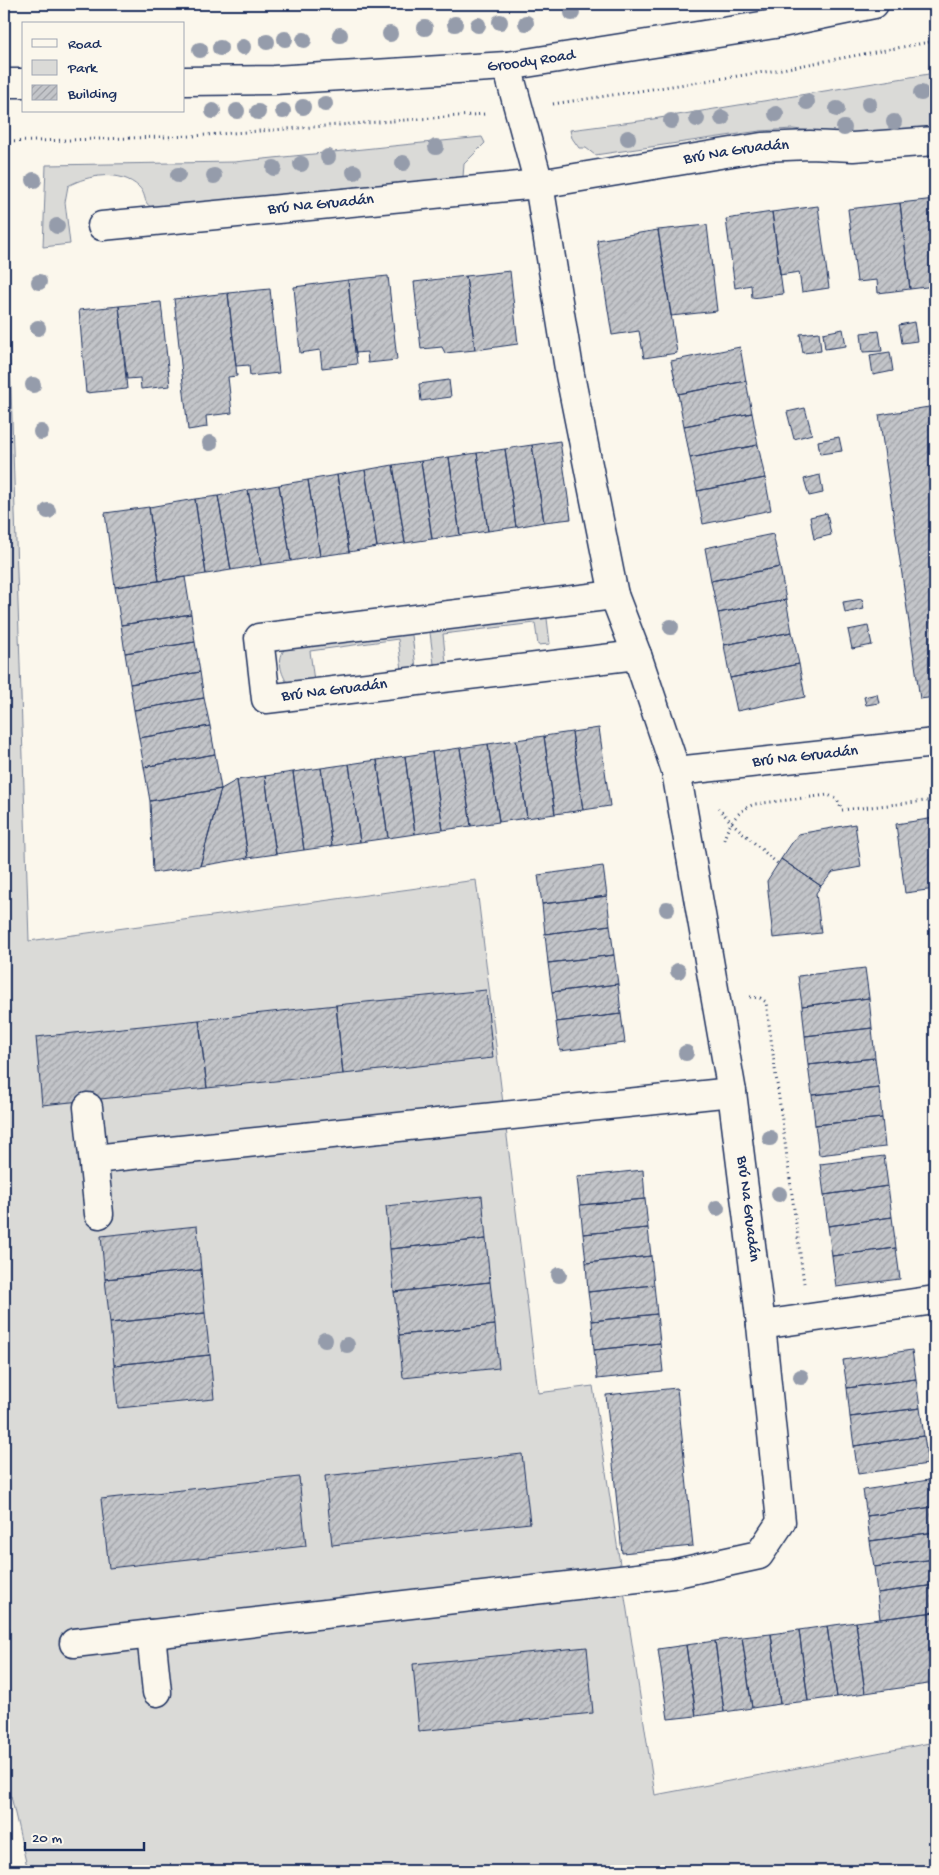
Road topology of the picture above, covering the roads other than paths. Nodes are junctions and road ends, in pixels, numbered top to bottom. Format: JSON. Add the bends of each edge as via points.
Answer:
{"nodes":[{"id":1,"x":874,"y":4,"type":"edge"},
{"id":2,"x":507,"y":66,"type":"junction"},
{"id":3,"x":185,"y":81,"type":"edge"},
{"id":4,"x":4,"y":83,"type":"edge"},
{"id":5,"x":22,"y":83,"type":"edge"},
{"id":6,"x":935,"y":141,"type":"edge"},
{"id":7,"x":539,"y":184,"type":"junction"},
{"id":8,"x":102,"y":226,"type":"dead end"},
{"id":9,"x":614,"y":595,"type":"junction"},
{"id":10,"x":638,"y":655,"type":"junction"},
{"id":11,"x":935,"y":743,"type":"edge"},
{"id":12,"x":676,"y":771,"type":"junction"},
{"id":13,"x":732,"y":1092,"type":"junction"},
{"id":14,"x":88,"y":1107,"type":"dead end"},
{"id":15,"x":94,"y":1159,"type":"junction"},
{"id":16,"x":99,"y":1214,"type":"dead end"},
{"id":17,"x":935,"y":1300,"type":"edge"},
{"id":18,"x":762,"y":1325,"type":"junction"},
{"id":19,"x":151,"y":1634,"type":"junction"},
{"id":20,"x":74,"y":1643,"type":"dead end"},
{"id":21,"x":157,"y":1692,"type":"dead end"}],
"edges":[{"from":1,"to":2,"type":"street","name":"Groody Road","via":[[781,23]]},
{"from":2,"to":3,"type":"street","name":"Groody Road","via":[[274,80]]},
{"from":2,"to":7,"type":"street","name":"Brú Na Gruadán"},
{"from":4,"to":5,"type":"street"},
{"from":6,"to":7,"type":"street","name":"Brú Na Gruadán","via":[[853,147],[810,144],[762,146]]},
{"from":7,"to":8,"type":"street","name":"Brú Na Gruadán"},
{"from":7,"to":9,"type":"street","name":"Brú Na Gruadán","via":[[570,375]]},
{"from":9,"to":10,"type":"street","name":"Brú Na Gruadán"},
{"from":9,"to":10,"type":"street","name":"Brú Na Gruadán","via":[[259,638],[266,699]]},
{"from":10,"to":12,"type":"street","name":"Brú Na Gruadán"},
{"from":11,"to":12,"type":"street","name":"Brú Na Gruadán"},
{"from":12,"to":13,"type":"street","name":"Brú Na Gruadán"},
{"from":13,"to":15,"type":"street"},
{"from":13,"to":18,"type":"street","name":"Brú Na Gruadán"},
{"from":14,"to":15,"type":"street"},
{"from":15,"to":16,"type":"street"},
{"from":17,"to":18,"type":"street"},
{"from":18,"to":19,"type":"street","name":"Brú Na Gruadán","via":[[781,1522],[759,1555],[672,1574]]},
{"from":19,"to":20,"type":"street","name":"Brú Na Gruadán"},
{"from":19,"to":21,"type":"street"}]}
